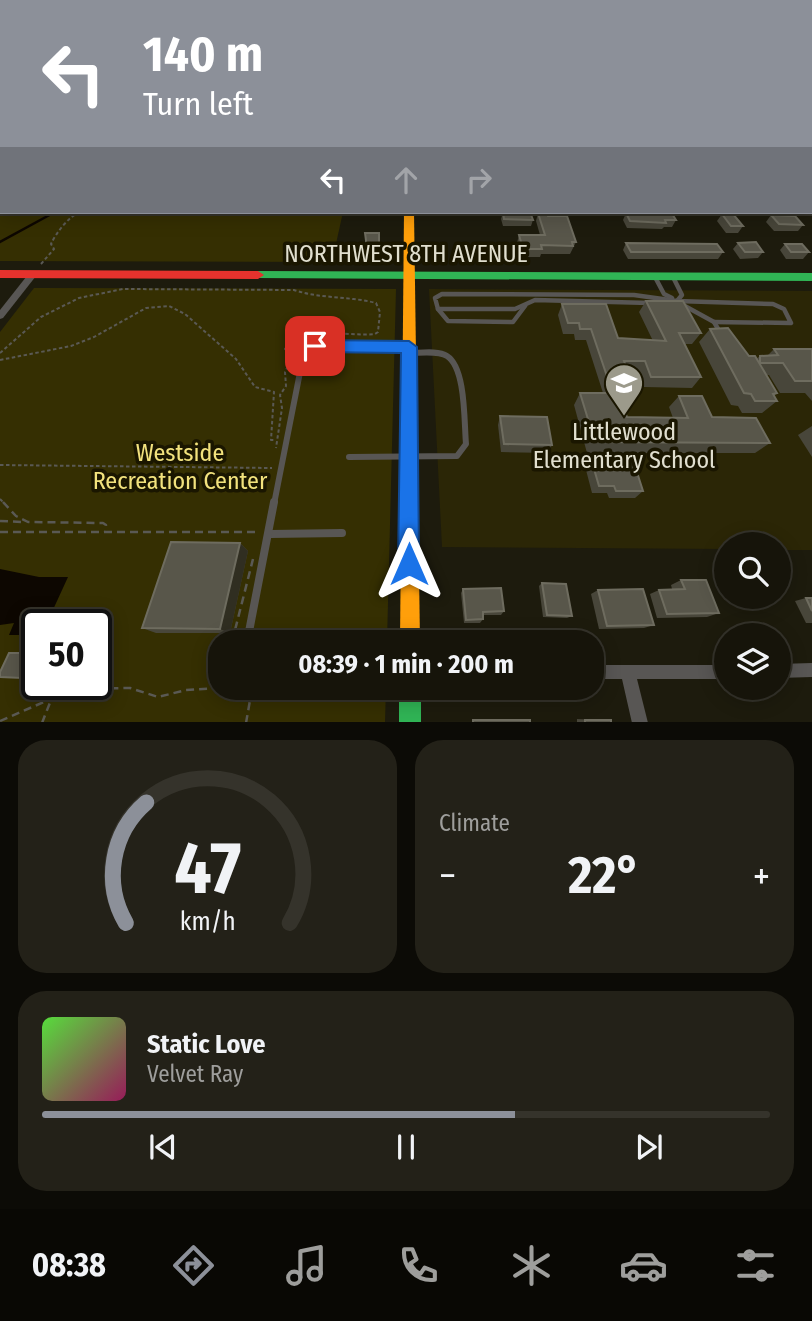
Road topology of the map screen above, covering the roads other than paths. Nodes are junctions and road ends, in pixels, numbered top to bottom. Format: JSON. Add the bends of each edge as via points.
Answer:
{"nodes":[{"id":1,"x":409,"y":214,"type":"edge"},
{"id":2,"x":37,"y":271,"type":"junction"},
{"id":3,"x":0,"y":274,"type":"edge"},
{"id":4,"x":409,"y":277,"type":"junction"},
{"id":5,"x":654,"y":277,"type":"junction"},
{"id":6,"x":673,"y":277,"type":"junction"},
{"id":7,"x":810,"y":279,"type":"edge"},
{"id":8,"x":677,"y":301,"type":"junction"},
{"id":9,"x":525,"y":306,"type":"junction"},
{"id":10,"x":438,"y":309,"type":"junction"},
{"id":11,"x":0,"y":316,"type":"edge"},
{"id":12,"x":713,"y":322,"type":"junction"},
{"id":13,"x":726,"y":342,"type":"edge"},
{"id":14,"x":409,"y":350,"type":"junction"},
{"id":15,"x":349,"y":457,"type":"dead end"},
{"id":16,"x":409,"y":457,"type":"junction"},
{"id":17,"x":342,"y":533,"type":"dead end"},
{"id":18,"x":271,"y":534,"type":"junction"},
{"id":19,"x":250,"y":630,"type":"edge"},
{"id":20,"x":410,"y":630,"type":"edge"},
{"id":21,"x":812,"y":670,"type":"edge"},
{"id":22,"x":714,"y":671,"type":"edge"},
{"id":23,"x":791,"y":671,"type":"edge"},
{"id":24,"x":604,"y":673,"type":"edge"},
{"id":25,"x":628,"y":673,"type":"junction"},
{"id":26,"x":410,"y":700,"type":"edge"},
{"id":27,"x":410,"y":722,"type":"edge"},
{"id":28,"x":640,"y":722,"type":"edge"}],
"edges":[{"from":1,"to":4,"type":"street"},
{"from":2,"to":3,"type":"street","name":"NORTHWEST 8TH AVENUE"},
{"from":2,"to":4,"type":"street","name":"NORTHWEST 8TH AVENUE"},
{"from":2,"to":11,"type":"street"},
{"from":4,"to":5,"type":"street","name":"NORTHWEST 8TH AVENUE"},
{"from":4,"to":14,"type":"street"},
{"from":5,"to":6,"type":"street","name":"NORTHWEST 8TH AVENUE"},
{"from":5,"to":8,"type":"lane","via":[[664,294]]},
{"from":6,"to":7,"type":"street","name":"NORTHWEST 8TH AVENUE"},
{"from":6,"to":8,"type":"lane","via":[[682,295]]},
{"from":8,"to":9,"type":"lane","via":[[535,300]]},
{"from":8,"to":10,"type":"lane","via":[[634,295],[442,294],[435,298]]},
{"from":8,"to":12,"type":"lane"},
{"from":8,"to":12,"type":"lane","via":[[773,304],[784,309],[792,323]]},
{"from":9,"to":10,"type":"lane"},
{"from":9,"to":10,"type":"lane","via":[[513,322],[447,321]]},
{"from":12,"to":13,"type":"lane"},
{"from":14,"to":16,"type":"street"},
{"from":14,"to":16,"type":"lane","via":[[442,354],[453,362],[461,378],[466,444],[457,456]]},
{"from":14,"to":18,"type":"lane","via":[[315,346],[304,352]]},
{"from":15,"to":16,"type":"lane"},
{"from":16,"to":20,"type":"street"},
{"from":17,"to":18,"type":"lane"},
{"from":18,"to":19,"type":"lane"},
{"from":21,"to":23,"type":"street"},
{"from":22,"to":25,"type":"street"},
{"from":24,"to":25,"type":"street"},
{"from":25,"to":28,"type":"street"},
{"from":26,"to":27,"type":"street"}]}
